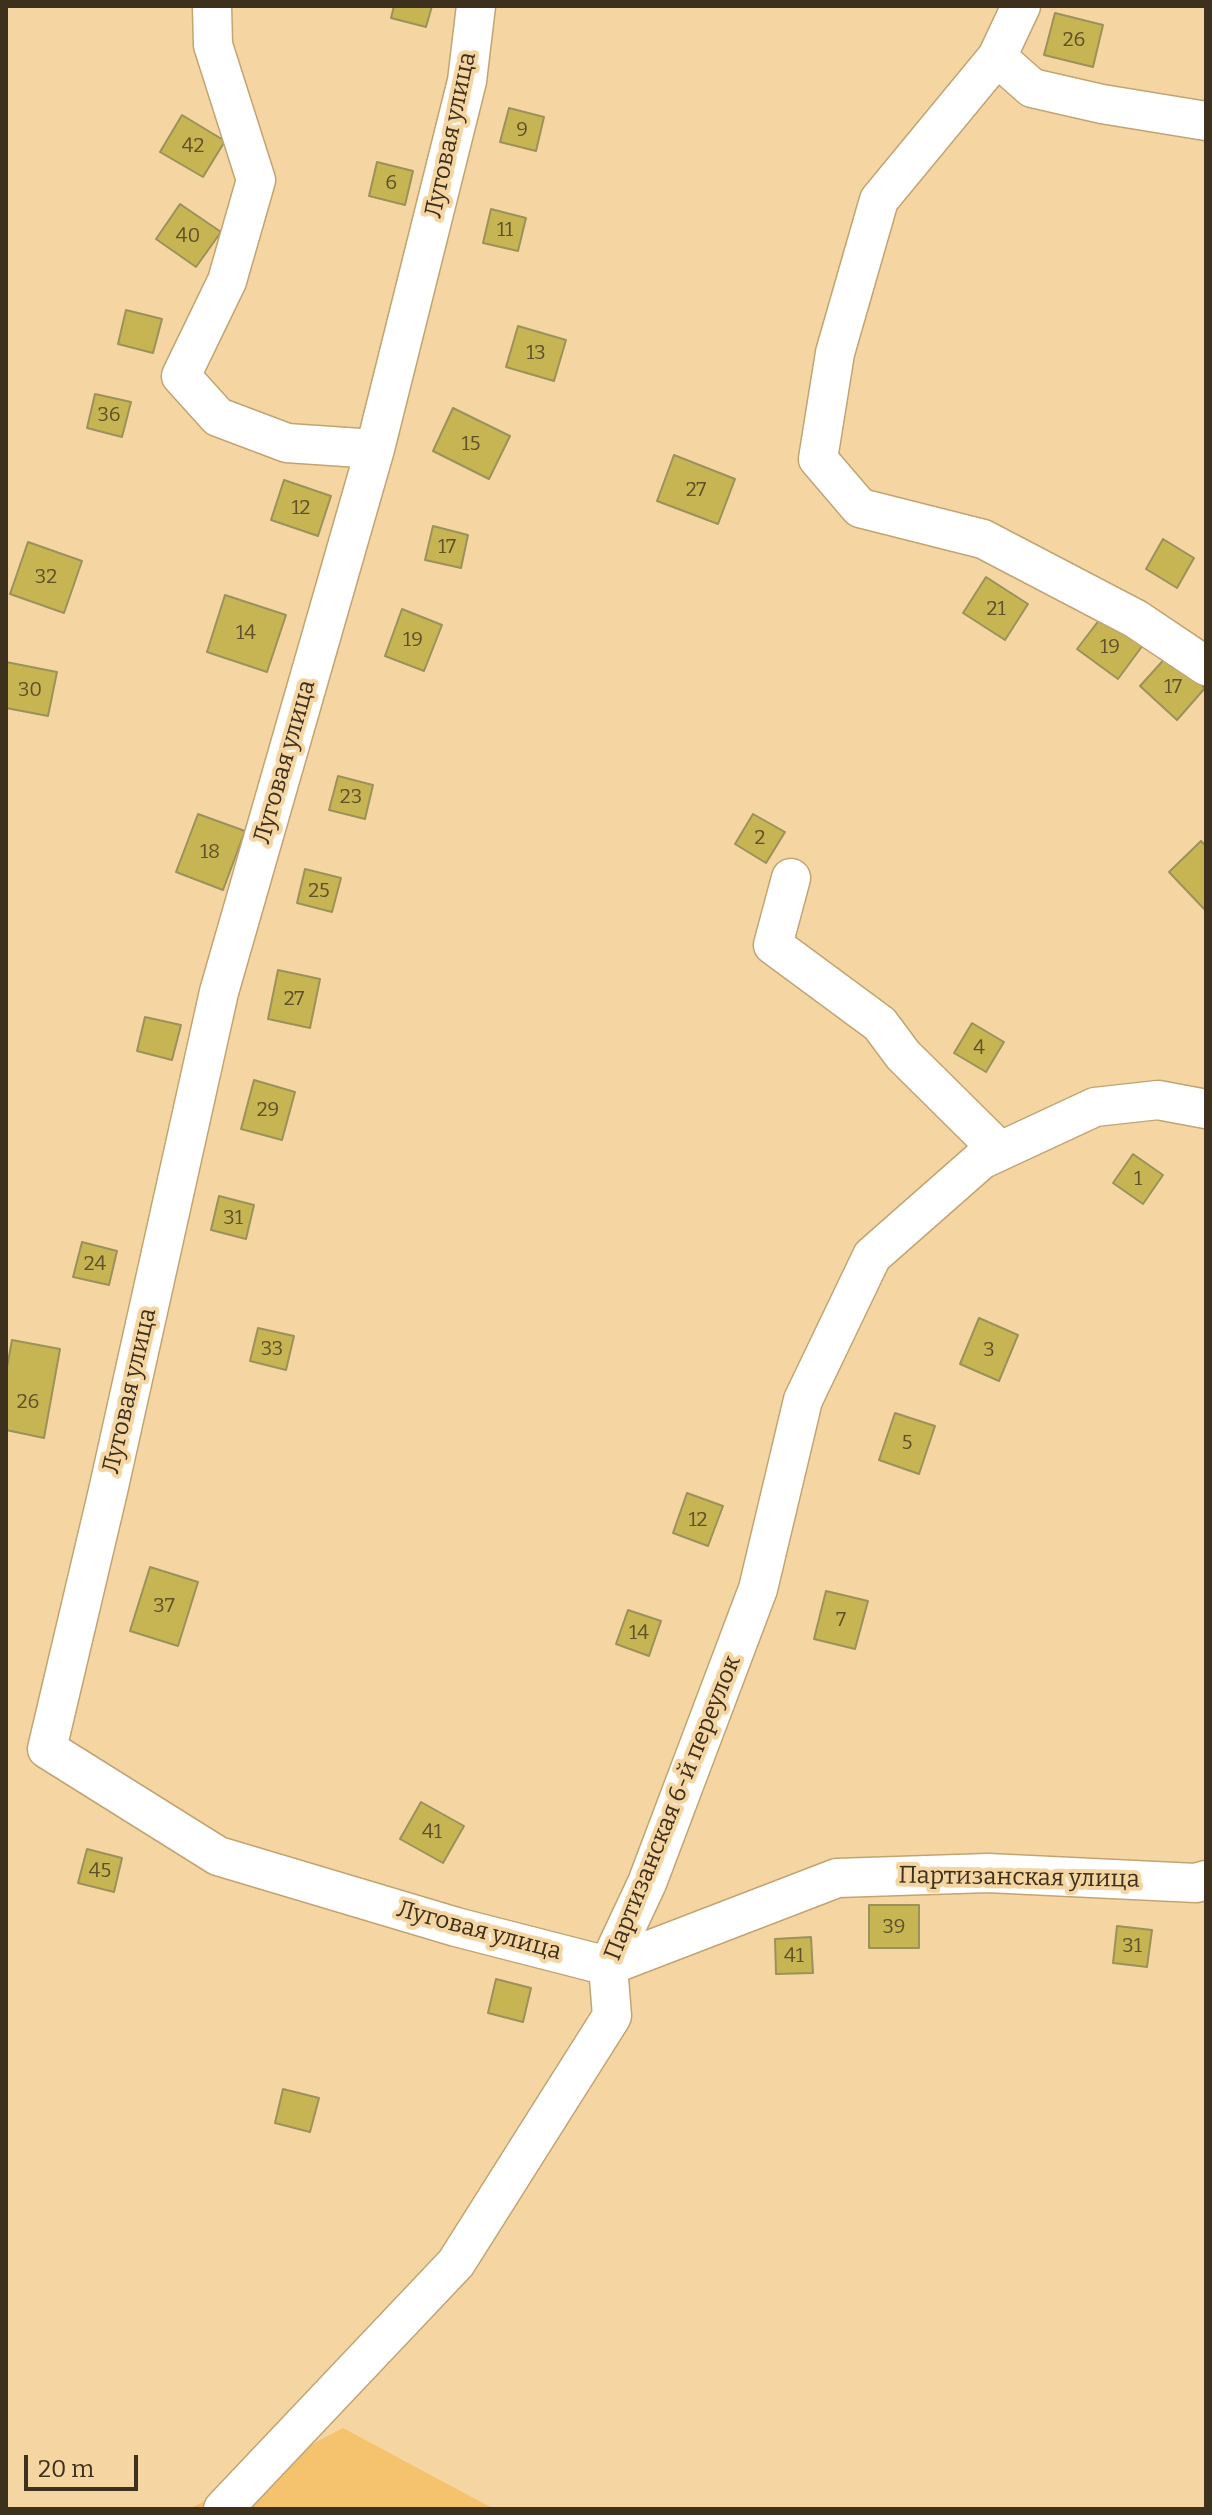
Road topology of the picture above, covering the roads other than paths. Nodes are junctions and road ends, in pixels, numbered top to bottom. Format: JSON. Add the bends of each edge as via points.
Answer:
{"nodes":[{"id":1,"x":212,"y":6,"type":"edge"},
{"id":2,"x":476,"y":6,"type":"edge"},
{"id":3,"x":1021,"y":6,"type":"edge"},
{"id":4,"x":997,"y":57,"type":"junction"},
{"id":5,"x":1206,"y":121,"type":"edge"},
{"id":6,"x":375,"y":449,"type":"junction"},
{"id":7,"x":1206,"y":666,"type":"edge"},
{"id":8,"x":791,"y":878,"type":"dead end"},
{"id":9,"x":1206,"y":1109,"type":"edge"},
{"id":10,"x":1000,"y":1151,"type":"junction"},
{"id":11,"x":1206,"y":1880,"type":"edge"},
{"id":12,"x":608,"y":1966,"type":"junction"},
{"id":13,"x":223,"y":2509,"type":"edge"}],
"edges":[{"from":1,"to":6,"type":"street","via":[[213,45],[256,180],[227,281],[181,376],[218,417],[231,422],[287,443]]},
{"from":2,"to":6,"type":"street","name":"Луговая улица","via":[[467,81]]},
{"from":3,"to":4,"type":"street"},
{"from":4,"to":5,"type":"street","via":[[1032,88]]},
{"from":4,"to":7,"type":"street","via":[[879,200],[835,353],[818,459],[860,508],[983,539],[1136,619]]},
{"from":6,"to":12,"type":"street","name":"Луговая улица","via":[[219,992],[47,1749],[218,1856]]},
{"from":8,"to":10,"type":"street","via":[[773,945],[880,1024],[903,1055]]},
{"from":9,"to":10,"type":"street","name":"Партизанская 6-й переулок","via":[[1158,1100],[1095,1107]]},
{"from":10,"to":12,"type":"street","name":"Партизанская 6-й переулок","via":[[981,1160],[872,1256],[803,1400],[758,1589],[647,1883]]},
{"from":11,"to":12,"type":"street","name":"Партизанская улица","via":[[988,1873],[837,1878]]},
{"from":12,"to":13,"type":"street","name":"Партизанская 6-й переулок","via":[[612,2016],[456,2263]]}]}
